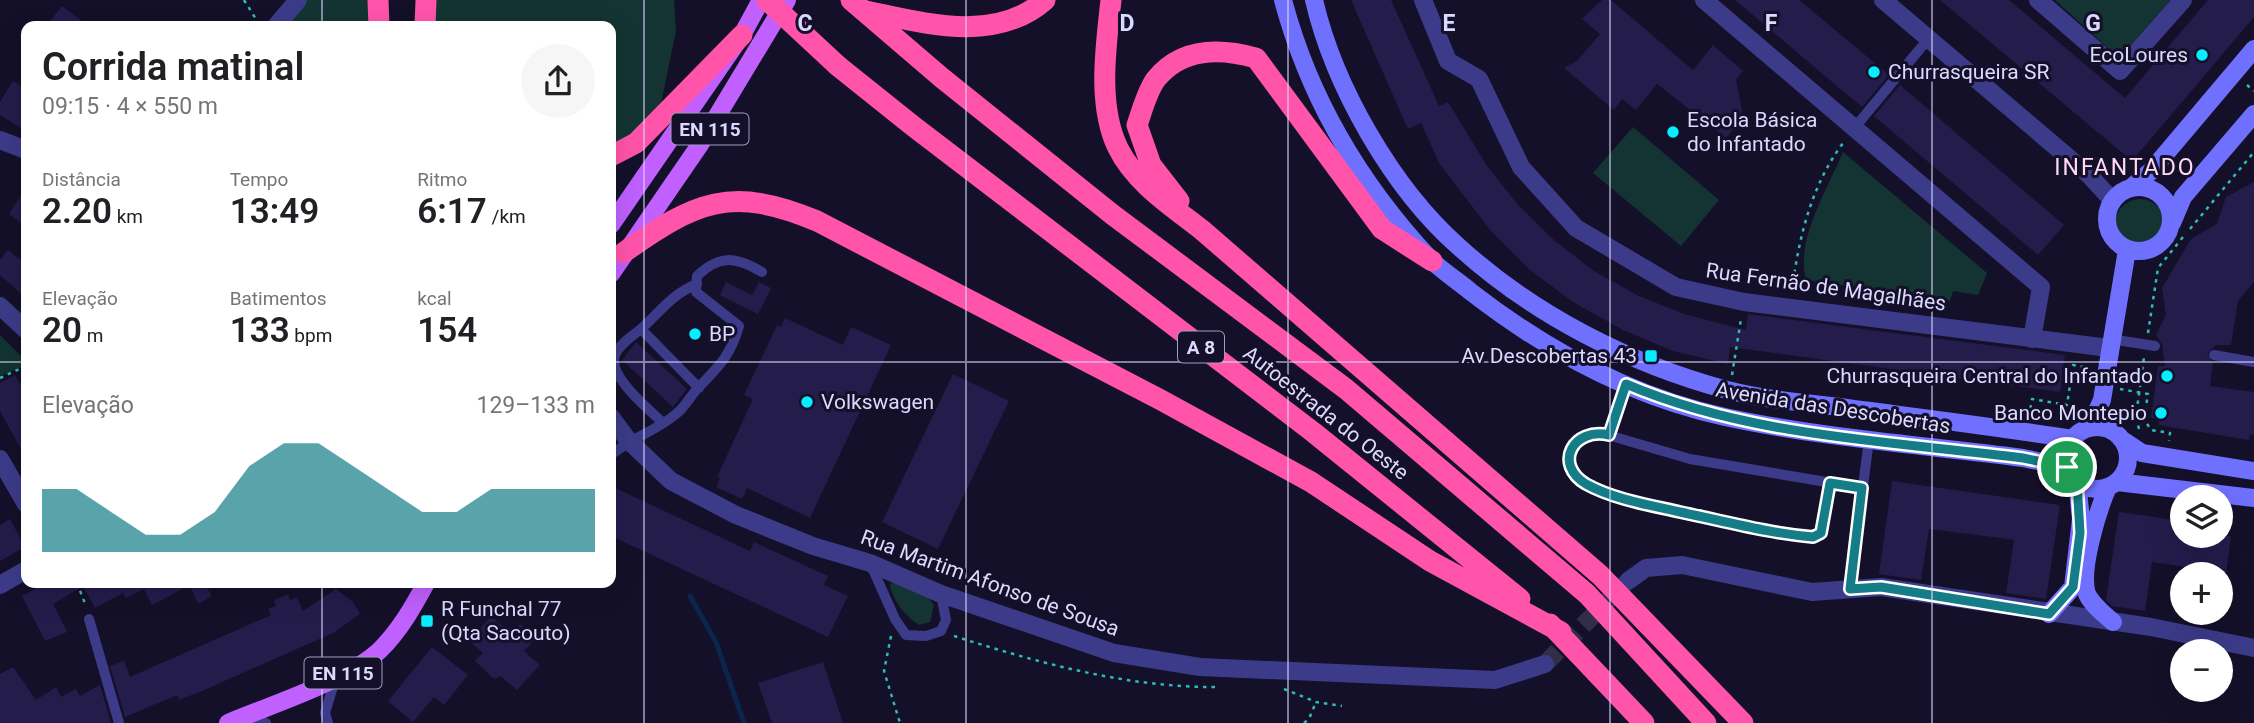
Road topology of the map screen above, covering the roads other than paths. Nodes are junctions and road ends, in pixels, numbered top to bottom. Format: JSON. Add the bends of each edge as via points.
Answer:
{"nodes":[{"id":1,"x":298,"y":0,"type":"edge"},
{"id":2,"x":378,"y":0,"type":"edge"},
{"id":3,"x":426,"y":0,"type":"edge"},
{"id":4,"x":764,"y":0,"type":"edge"},
{"id":5,"x":787,"y":0,"type":"edge"},
{"id":6,"x":1045,"y":0,"type":"edge"},
{"id":7,"x":1111,"y":0,"type":"edge"},
{"id":8,"x":1283,"y":0,"type":"edge"},
{"id":9,"x":1314,"y":0,"type":"edge"},
{"id":10,"x":1423,"y":0,"type":"edge"},
{"id":11,"x":1704,"y":0,"type":"edge"},
{"id":12,"x":1883,"y":0,"type":"edge"},
{"id":13,"x":2038,"y":0,"type":"edge"},
{"id":14,"x":2183,"y":0,"type":"edge"},
{"id":15,"x":858,"y":6,"type":"edge"},
{"id":16,"x":280,"y":21,"type":"edge"},
{"id":17,"x":379,"y":21,"type":"edge"},
{"id":18,"x":425,"y":21,"type":"edge"},
{"id":19,"x":742,"y":35,"type":"junction"},
{"id":20,"x":1929,"y":38,"type":"junction"},
{"id":21,"x":2254,"y":49,"type":"edge"},
{"id":22,"x":1338,"y":72,"type":"junction"},
{"id":23,"x":1313,"y":84,"type":"junction"},
{"id":24,"x":2254,"y":114,"type":"edge"},
{"id":25,"x":1856,"y":126,"type":"junction"},
{"id":26,"x":0,"y":141,"type":"edge"},
{"id":27,"x":21,"y":148,"type":"edge"},
{"id":28,"x":616,"y":153,"type":"edge"},
{"id":29,"x":2132,"y":187,"type":"junction"},
{"id":30,"x":2112,"y":200,"type":"junction"},
{"id":31,"x":616,"y":218,"type":"edge"},
{"id":32,"x":2172,"y":223,"type":"junction"},
{"id":33,"x":1202,"y":230,"type":"junction"},
{"id":34,"x":2127,"y":250,"type":"junction"},
{"id":35,"x":623,"y":253,"type":"junction"},
{"id":36,"x":1432,"y":261,"type":"junction"},
{"id":37,"x":616,"y":265,"type":"edge"},
{"id":38,"x":762,"y":272,"type":"dead end"},
{"id":39,"x":696,"y":284,"type":"junction"},
{"id":40,"x":0,"y":306,"type":"edge"},
{"id":41,"x":21,"y":325,"type":"edge"},
{"id":42,"x":641,"y":328,"type":"junction"},
{"id":43,"x":2032,"y":339,"type":"junction"},
{"id":44,"x":2110,"y":343,"type":"junction"},
{"id":45,"x":2150,"y":345,"type":"road end"},
{"id":46,"x":616,"y":354,"type":"edge"},
{"id":47,"x":2214,"y":355,"type":"dead end"},
{"id":48,"x":2254,"y":362,"type":"edge"},
{"id":49,"x":616,"y":372,"type":"edge"},
{"id":50,"x":1626,"y":384,"type":"junction"},
{"id":51,"x":699,"y":387,"type":"junction"},
{"id":52,"x":663,"y":423,"type":"junction"},
{"id":53,"x":617,"y":428,"type":"edge"},
{"id":54,"x":2098,"y":428,"type":"junction"},
{"id":55,"x":1609,"y":435,"type":"junction"},
{"id":56,"x":1869,"y":439,"type":"junction"},
{"id":57,"x":2072,"y":439,"type":"junction"},
{"id":58,"x":2121,"y":439,"type":"junction"},
{"id":59,"x":0,"y":459,"type":"edge"},
{"id":60,"x":2254,"y":471,"type":"edge"},
{"id":61,"x":2072,"y":475,"type":"junction"},
{"id":62,"x":1830,"y":483,"type":"junction"},
{"id":63,"x":2113,"y":484,"type":"junction"},
{"id":64,"x":1862,"y":488,"type":"junction"},
{"id":65,"x":21,"y":495,"type":"edge"},
{"id":66,"x":2254,"y":498,"type":"edge"},
{"id":67,"x":870,"y":563,"type":"junction"},
{"id":68,"x":21,"y":572,"type":"edge"},
{"id":69,"x":1628,"y":581,"type":"tunnel mouth"},
{"id":70,"x":0,"y":585,"type":"edge"},
{"id":71,"x":423,"y":588,"type":"edge"},
{"id":72,"x":1850,"y":589,"type":"junction"},
{"id":73,"x":942,"y":594,"type":"junction"},
{"id":74,"x":2049,"y":614,"type":"junction"},
{"id":75,"x":89,"y":619,"type":"road end"},
{"id":76,"x":2113,"y":622,"type":"junction"},
{"id":77,"x":1561,"y":632,"type":"junction"},
{"id":78,"x":2254,"y":648,"type":"edge"},
{"id":79,"x":1545,"y":664,"type":"tunnel mouth"},
{"id":80,"x":336,"y":677,"type":"junction"},
{"id":81,"x":247,"y":715,"type":"junction"},
{"id":82,"x":119,"y":723,"type":"edge"},
{"id":83,"x":228,"y":723,"type":"edge"},
{"id":84,"x":266,"y":723,"type":"edge"},
{"id":85,"x":328,"y":723,"type":"edge"},
{"id":86,"x":1644,"y":723,"type":"edge"},
{"id":87,"x":1706,"y":723,"type":"edge"},
{"id":88,"x":1743,"y":723,"type":"edge"}],
"edges":[{"from":1,"to":16,"type":"street"},
{"from":2,"to":17,"type":"highway"},
{"from":3,"to":18,"type":"highway"},
{"from":4,"to":19,"type":"main road","number":"EN 115"},
{"from":4,"to":77,"type":"highway","name":"Autoestrada do Oeste","number":"A 8","bridge":true,"via":[[913,126],[1313,432]]},
{"from":5,"to":35,"type":"main road","number":"EN 115","via":[[699,146]]},
{"from":6,"to":15,"type":"highway","via":[[1008,20],[968,29]]},
{"from":7,"to":33,"type":"highway","via":[[1105,100],[1118,148],[1145,184]]},
{"from":8,"to":23,"type":"main road","name":"Avenida das Descobertas"},
{"from":9,"to":22,"type":"main road","name":"Avenida das Descobertas"},
{"from":10,"to":43,"type":"street","name":"Rua Fernão de Magalhães","via":[[1448,61],[1479,79],[1521,167],[1576,228],[1676,287],[1744,302]]},
{"from":11,"to":25,"type":"street"},
{"from":12,"to":20,"type":"street"},
{"from":13,"to":14,"type":"street","via":[[2120,71]]},
{"from":15,"to":87,"type":"highway","name":"Autoestrada do Oeste","number":"A 8","via":[[1114,215],[1346,389],[1587,594]]},
{"from":19,"to":28,"type":"highway","via":[[636,143]]},
{"from":19,"to":31,"type":"main road","number":"EN 115"},
{"from":20,"to":25,"type":"lane"},
{"from":20,"to":30,"type":"street"},
{"from":21,"to":29,"type":"main road","via":[[2151,171]]},
{"from":22,"to":23,"type":"main road"},
{"from":22,"to":57,"type":"main road","name":"Avenida das Descobertas","via":[[1365,129],[1416,200],[1458,247],[1585,336],[1671,372],[1729,390]]},
{"from":23,"to":36,"type":"main road","name":"Avenida das Descobertas","via":[[1341,144]]},
{"from":24,"to":32,"type":"main road","via":[[2183,197]]},
{"from":25,"to":43,"type":"street","via":[[2041,287]]},
{"from":26,"to":27,"type":"street"},
{"from":29,"to":30,"type":"main road"},
{"from":29,"to":32,"type":"main road","via":[[2158,192],[2170,208]]},
{"from":30,"to":34,"type":"main road","via":[[2108,230]]},
{"from":32,"to":34,"type":"main road","via":[[2158,246]]},
{"from":33,"to":36,"type":"highway","via":[[1151,165],[1137,125],[1156,80],[1186,55],[1226,50],[1256,58],[1382,229]]},
{"from":33,"to":88,"type":"highway","via":[[1600,575]]},
{"from":34,"to":44,"type":"main road"},
{"from":35,"to":37,"type":"main road","number":"EN 115"},
{"from":35,"to":77,"type":"highway","via":[[663,225],[703,207],[743,199],[779,205],[1161,400],[1311,482],[1430,561]]},
{"from":36,"to":50,"type":"main road","name":"Avenida das Descobertas","via":[[1504,318],[1571,361]]},
{"from":38,"to":39,"type":"lane","via":[[736,259],[722,259],[697,276]]},
{"from":39,"to":42,"type":"lane","via":[[664,304]]},
{"from":39,"to":51,"type":"lane","via":[[696,292],[738,326],[722,366]]},
{"from":40,"to":41,"type":"street"},
{"from":42,"to":46,"type":"lane"},
{"from":42,"to":51,"type":"lane"},
{"from":43,"to":44,"type":"street","name":"Rua Fernão de Magalhães"},
{"from":44,"to":45,"type":"lane"},
{"from":44,"to":54,"type":"main road"},
{"from":47,"to":48,"type":"lane"},
{"from":49,"to":52,"type":"lane"},
{"from":50,"to":55,"type":"lane"},
{"from":50,"to":56,"type":"main road","name":"Avenida das Descobertas","via":[[1662,400],[1723,417]]},
{"from":51,"to":52,"type":"lane","via":[[677,414]]},
{"from":52,"to":53,"type":"lane"},
{"from":53,"to":67,"type":"street","name":"Rua Martim Afonso de Sousa","via":[[681,487],[749,520]]},
{"from":54,"to":57,"type":"main road"},
{"from":54,"to":58,"type":"main road"},
{"from":55,"to":62,"type":"lane","via":[[1690,459]]},
{"from":55,"to":62,"type":"lane","via":[[1588,434],[1570,451],[1575,475],[1587,484],[1656,507],[1755,530],[1813,537],[1821,533]]},
{"from":56,"to":61,"type":"main road","name":"Avenida das Descobertas","via":[[2023,458]]},
{"from":56,"to":64,"type":"lane"},
{"from":57,"to":61,"type":"main road","via":[[2066,457]]},
{"from":58,"to":60,"type":"main road","via":[[2142,453]]},
{"from":58,"to":63,"type":"main road","via":[[2127,467]]},
{"from":59,"to":65,"type":"street"},
{"from":61,"to":63,"type":"main road","via":[[2087,488]]},
{"from":61,"to":74,"type":"main road","via":[[2081,519],[2073,587]]},
{"from":62,"to":64,"type":"lane"},
{"from":63,"to":66,"type":"main road"},
{"from":63,"to":76,"type":"main road","via":[[2094,519],[2086,592]]},
{"from":64,"to":72,"type":"lane"},
{"from":67,"to":73,"type":"street","name":"Rua Martim Afonso de Sousa"},
{"from":67,"to":73,"type":"lane","via":[[906,635],[941,631],[946,620]]},
{"from":68,"to":70,"type":"street"},
{"from":69,"to":72,"type":"street","via":[[1646,568],[1664,564],[1812,592]]},
{"from":71,"to":80,"type":"main road","number":"EN 115","via":[[405,621],[378,652]]},
{"from":72,"to":74,"type":"street","via":[[1881,587]]},
{"from":73,"to":79,"type":"street","name":"Rua Martim Afonso de Sousa","via":[[1114,653],[1200,667],[1496,680]]},
{"from":74,"to":76,"type":"street"},
{"from":75,"to":82,"type":"lane"},
{"from":76,"to":78,"type":"street"},
{"from":77,"to":86,"type":"highway","name":"Autoestrada do Oeste","number":"A 8"},
{"from":80,"to":81,"type":"main road","number":"EN 115"},
{"from":80,"to":85,"type":"lane","via":[[324,713]]},
{"from":81,"to":83,"type":"main road","number":"EN 115"},
{"from":81,"to":84,"type":"lane"}]}
